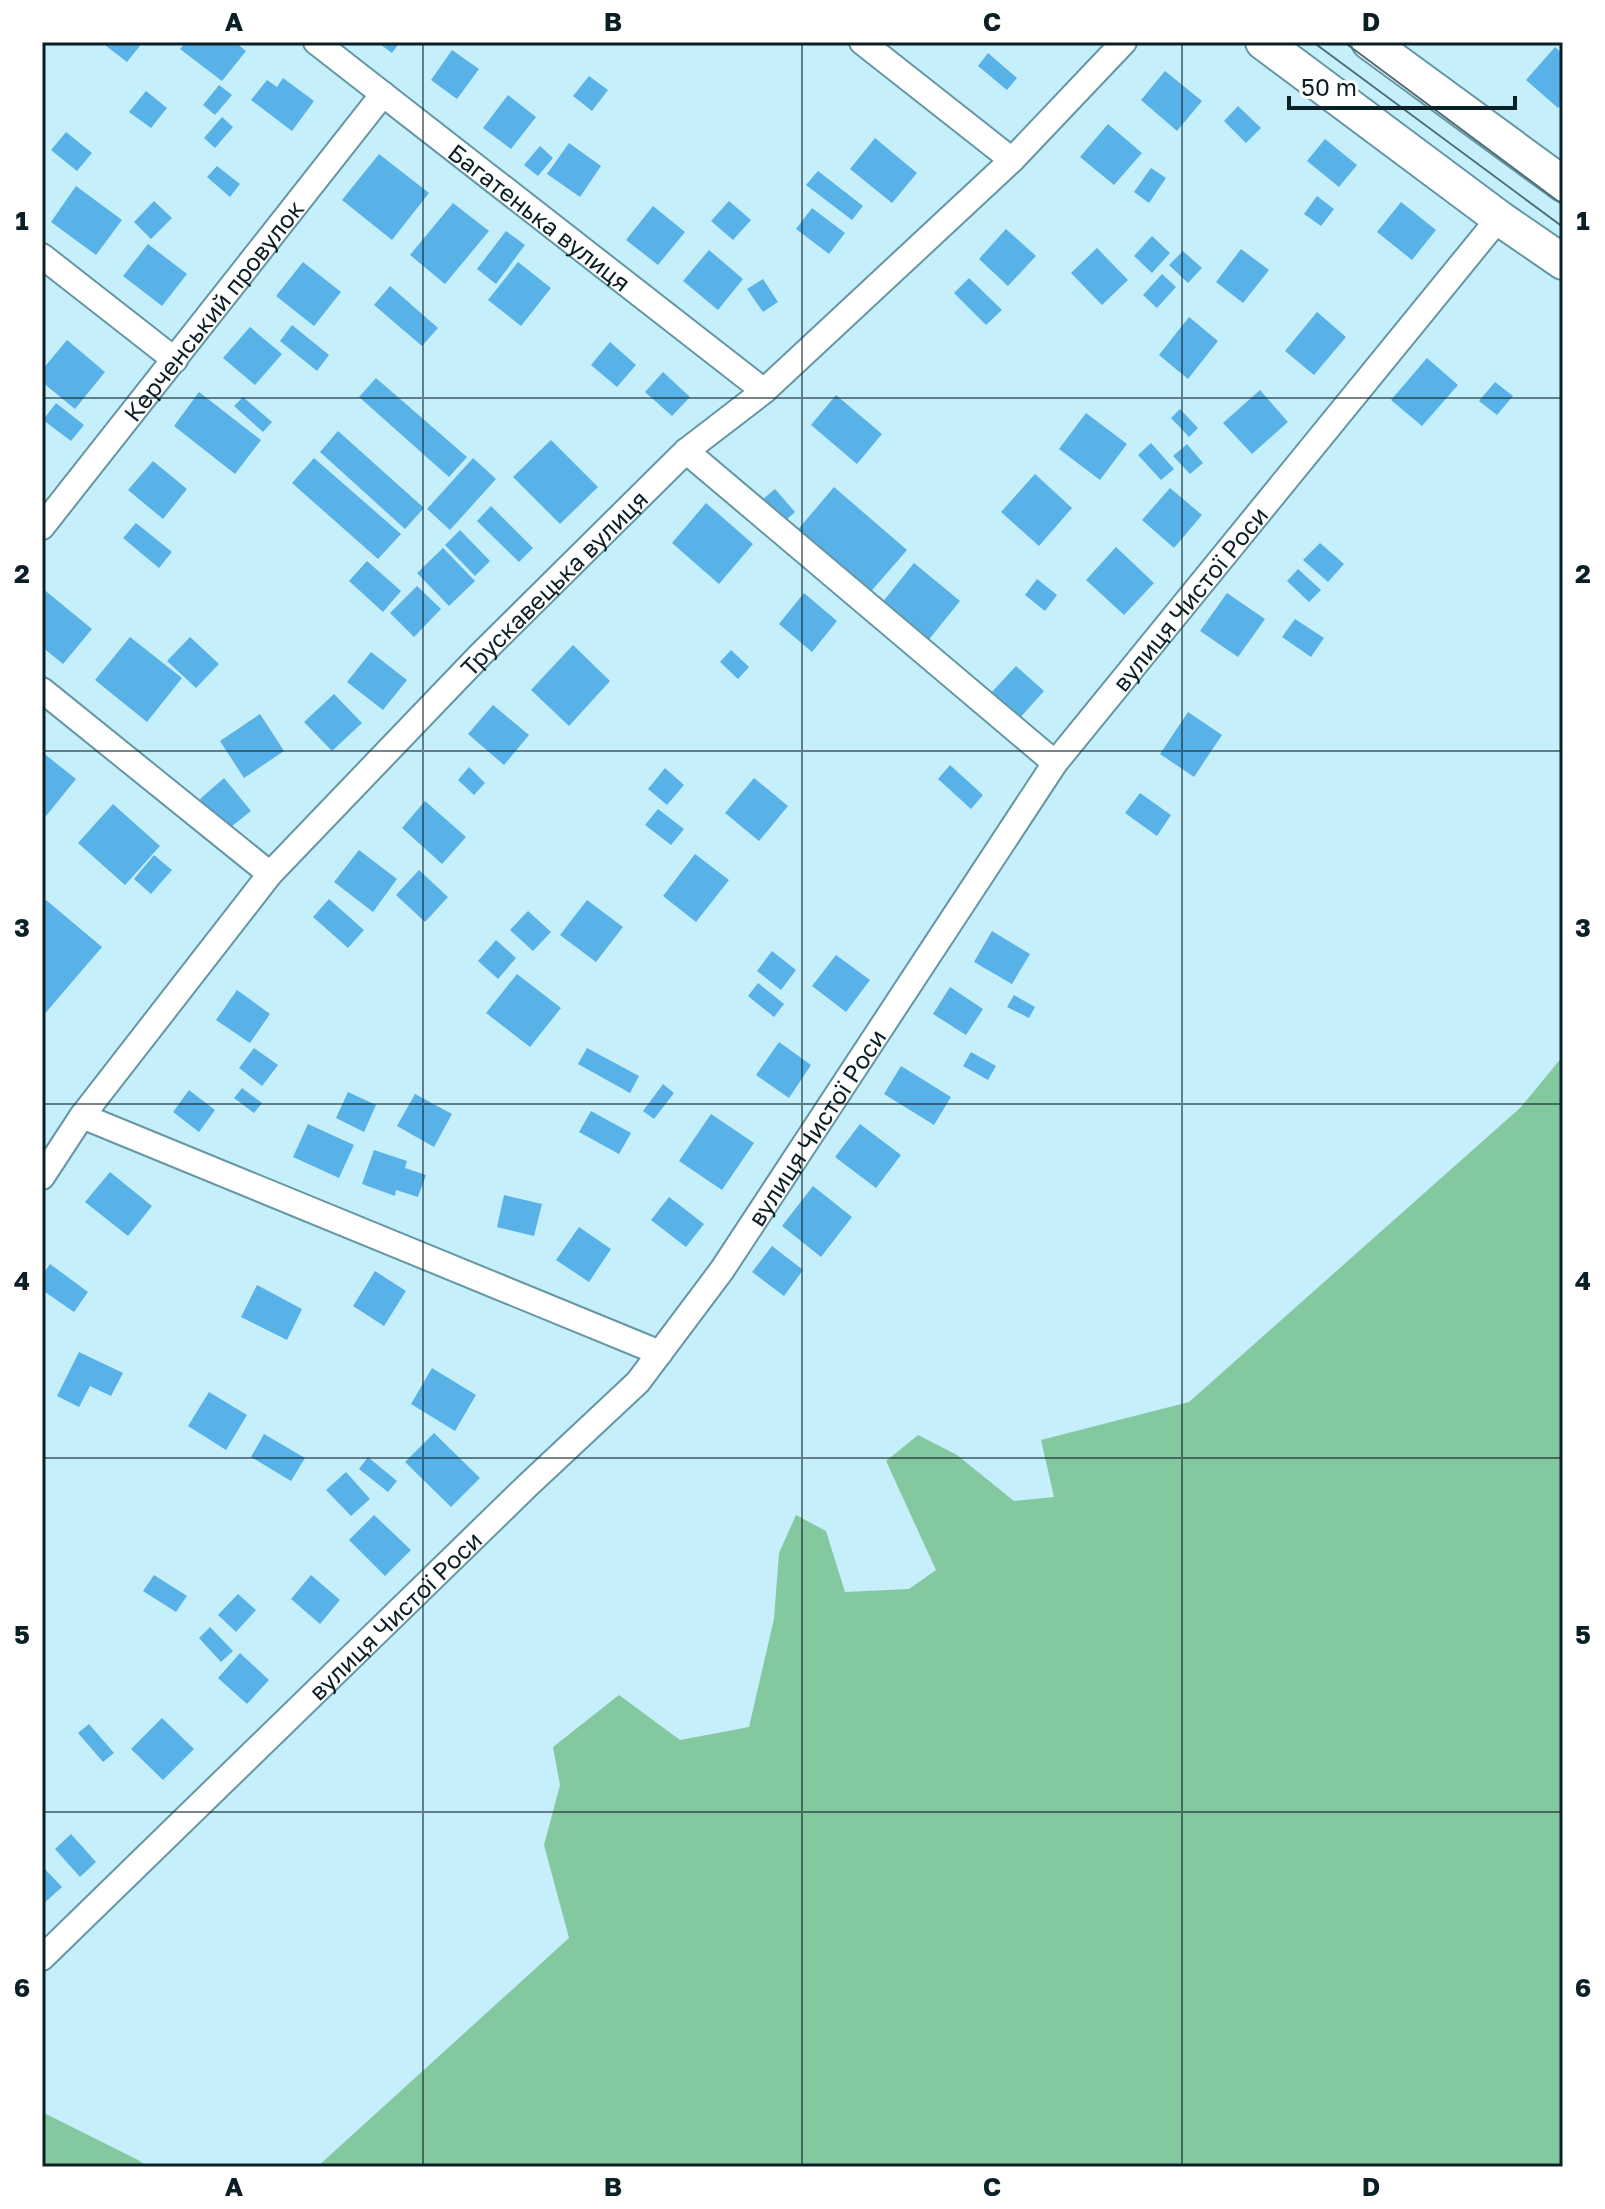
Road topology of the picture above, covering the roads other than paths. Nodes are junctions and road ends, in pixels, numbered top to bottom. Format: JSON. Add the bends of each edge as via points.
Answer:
{"nodes":[{"id":1,"x":316,"y":42,"type":"edge"},
{"id":2,"x":862,"y":42,"type":"edge"},
{"id":3,"x":1124,"y":42,"type":"edge"},
{"id":4,"x":1263,"y":42,"type":"edge"},
{"id":5,"x":1369,"y":42,"type":"edge"},
{"id":6,"x":383,"y":94,"type":"junction"},
{"id":7,"x":1012,"y":160,"type":"junction"},
{"id":8,"x":1559,"y":173,"type":"edge"},
{"id":9,"x":1499,"y":218,"type":"junction"},
{"id":10,"x":42,"y":256,"type":"edge"},
{"id":11,"x":1563,"y":262,"type":"edge"},
{"id":12,"x":175,"y":360,"type":"junction"},
{"id":13,"x":764,"y":391,"type":"junction"},
{"id":14,"x":686,"y":451,"type":"junction"},
{"id":15,"x":42,"y":527,"type":"edge"},
{"id":16,"x":42,"y":690,"type":"edge"},
{"id":17,"x":1055,"y":763,"type":"junction"},
{"id":18,"x":270,"y":874,"type":"junction"},
{"id":19,"x":82,"y":1116,"type":"junction"},
{"id":20,"x":42,"y":1177,"type":"edge"},
{"id":21,"x":660,"y":1353,"type":"junction"},
{"id":22,"x":42,"y":1958,"type":"edge"}],
"edges":[{"from":1,"to":6,"type":"street","name":"Багатенька вулиця"},
{"from":2,"to":7,"type":"street"},
{"from":3,"to":7,"type":"street","name":"Трускавецька вулиця"},
{"from":4,"to":9,"type":"main road"},
{"from":5,"to":8,"type":"main road"},
{"from":6,"to":12,"type":"street","name":"Керченський провулок"},
{"from":6,"to":13,"type":"street","name":"Багатенька вулиця"},
{"from":7,"to":13,"type":"street","name":"Трускавецька вулиця"},
{"from":9,"to":11,"type":"main road"},
{"from":9,"to":17,"type":"street","name":"вулиця Чистої Роси"},
{"from":10,"to":12,"type":"street"},
{"from":12,"to":15,"type":"street","name":"Керченський провулок"},
{"from":13,"to":14,"type":"street","name":"Трускавецька вулиця"},
{"from":14,"to":17,"type":"street"},
{"from":14,"to":18,"type":"street","name":"Трускавецька вулиця"},
{"from":16,"to":18,"type":"street"},
{"from":17,"to":21,"type":"street","name":"вулиця Чистої Роси","via":[[722,1270]]},
{"from":18,"to":19,"type":"street","name":"Трускавецька вулиця"},
{"from":19,"to":20,"type":"street","name":"Трускавецька вулиця"},
{"from":19,"to":21,"type":"street"},
{"from":21,"to":22,"type":"street","name":"вулиця Чистої Роси","via":[[638,1382]]}]}
